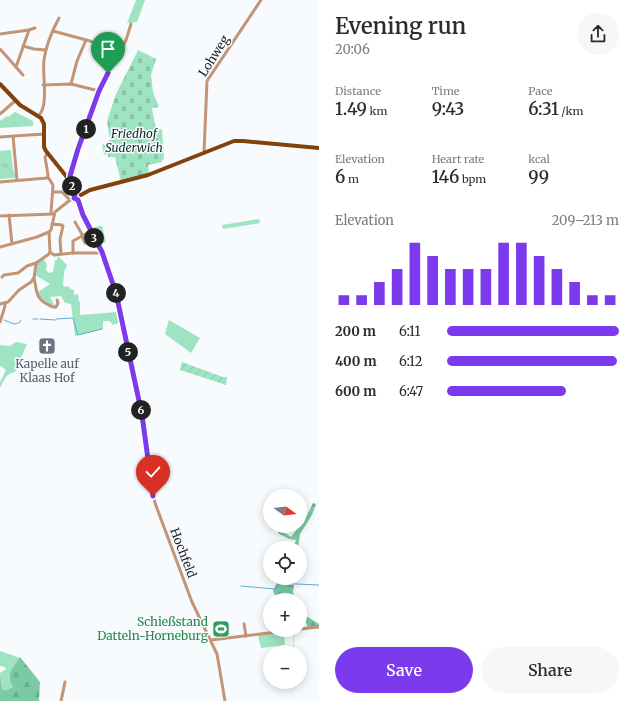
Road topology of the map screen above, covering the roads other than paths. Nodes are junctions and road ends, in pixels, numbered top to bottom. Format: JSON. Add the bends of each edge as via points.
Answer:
{"nodes":[{"id":1,"x":261,"y":0,"type":"edge"},
{"id":2,"x":59,"y":18,"type":"dead end"},
{"id":3,"x":131,"y":24,"type":"dead end"},
{"id":4,"x":35,"y":28,"type":"dead end"},
{"id":5,"x":29,"y":30,"type":"junction"},
{"id":6,"x":53,"y":31,"type":"junction"},
{"id":7,"x":0,"y":34,"type":"edge"},
{"id":8,"x":86,"y":40,"type":"junction"},
{"id":9,"x":23,"y":46,"type":"junction"},
{"id":10,"x":0,"y":49,"type":"edge"},
{"id":11,"x":46,"y":50,"type":"junction"},
{"id":12,"x":118,"y":54,"type":"junction"},
{"id":13,"x":16,"y":67,"type":"junction"},
{"id":14,"x":23,"y":75,"type":"dead end"},
{"id":15,"x":0,"y":84,"type":"edge"},
{"id":16,"x":43,"y":84,"type":"junction"},
{"id":17,"x":71,"y":84,"type":"junction"},
{"id":18,"x":99,"y":91,"type":"junction"},
{"id":19,"x":15,"y":101,"type":"junction"},
{"id":20,"x":0,"y":114,"type":"edge"},
{"id":21,"x":40,"y":115,"type":"junction"},
{"id":22,"x":44,"y":134,"type":"junction"},
{"id":23,"x":13,"y":136,"type":"junction"},
{"id":24,"x":0,"y":137,"type":"edge"},
{"id":25,"x":319,"y":148,"type":"edge"},
{"id":26,"x":204,"y":153,"type":"junction"},
{"id":27,"x":47,"y":154,"type":"junction"},
{"id":28,"x":47,"y":178,"type":"junction"},
{"id":29,"x":17,"y":180,"type":"junction"},
{"id":30,"x":70,"y":181,"type":"junction"},
{"id":31,"x":0,"y":182,"type":"edge"},
{"id":32,"x":53,"y":192,"type":"junction"},
{"id":33,"x":75,"y":198,"type":"junction"},
{"id":34,"x":53,"y":214,"type":"junction"},
{"id":35,"x":0,"y":216,"type":"edge"},
{"id":36,"x":9,"y":216,"type":"junction"},
{"id":37,"x":75,"y":222,"type":"dead end"},
{"id":38,"x":52,"y":224,"type":"junction"},
{"id":39,"x":91,"y":231,"type":"junction"},
{"id":40,"x":49,"y":232,"type":"junction"},
{"id":41,"x":82,"y":236,"type":"junction"},
{"id":42,"x":85,"y":243,"type":"dead end"},
{"id":43,"x":12,"y":244,"type":"junction"},
{"id":44,"x":0,"y":247,"type":"edge"},
{"id":45,"x":50,"y":252,"type":"junction"},
{"id":46,"x":102,"y":252,"type":"junction"},
{"id":47,"x":73,"y":253,"type":"junction"},
{"id":48,"x":61,"y":254,"type":"junction"},
{"id":49,"x":36,"y":264,"type":"junction"},
{"id":50,"x":2,"y":277,"type":"dead end"},
{"id":51,"x":34,"y":278,"type":"junction"},
{"id":52,"x":57,"y":300,"type":"dead end"},
{"id":53,"x":5,"y":303,"type":"junction"},
{"id":54,"x":0,"y":304,"type":"edge"},
{"id":55,"x":0,"y":322,"type":"edge"},
{"id":56,"x":244,"y":624,"type":"dead end"},
{"id":57,"x":319,"y":627,"type":"edge"},
{"id":58,"x":307,"y":628,"type":"edge"},
{"id":59,"x":263,"y":634,"type":"edge"},
{"id":60,"x":246,"y":636,"type":"junction"},
{"id":61,"x":211,"y":640,"type":"junction"},
{"id":62,"x":65,"y":682,"type":"dead end"},
{"id":63,"x":62,"y":701,"type":"edge"},
{"id":64,"x":225,"y":701,"type":"edge"}],
"edges":[{"from":1,"to":26,"type":"street","name":"Lohweg","via":[[207,81]]},
{"from":2,"to":6,"type":"street"},
{"from":3,"to":12,"type":"street"},
{"from":4,"to":5,"type":"street"},
{"from":5,"to":7,"type":"street"},
{"from":5,"to":9,"type":"street"},
{"from":6,"to":8,"type":"street"},
{"from":6,"to":11,"type":"street"},
{"from":8,"to":12,"type":"street"},
{"from":8,"to":17,"type":"street"},
{"from":9,"to":11,"type":"street"},
{"from":9,"to":13,"type":"street"},
{"from":10,"to":13,"type":"street"},
{"from":11,"to":16,"type":"street"},
{"from":12,"to":18,"type":"street"},
{"from":13,"to":14,"type":"street"},
{"from":15,"to":19,"type":"main road"},
{"from":16,"to":17,"type":"street"},
{"from":16,"to":21,"type":"street","via":[[43,109]]},
{"from":17,"to":18,"type":"street"},
{"from":18,"to":30,"type":"street","via":[[78,149]]},
{"from":19,"to":20,"type":"street"},
{"from":19,"to":21,"type":"main road"},
{"from":21,"to":22,"type":"main road","via":[[44,122]]},
{"from":22,"to":23,"type":"street"},
{"from":22,"to":27,"type":"main road"},
{"from":23,"to":24,"type":"street"},
{"from":23,"to":29,"type":"street"},
{"from":25,"to":26,"type":"main road","via":[[240,141],[229,142]]},
{"from":26,"to":33,"type":"main road","via":[[148,175],[90,190]]},
{"from":27,"to":28,"type":"street"},
{"from":27,"to":30,"type":"main road"},
{"from":28,"to":29,"type":"street"},
{"from":28,"to":32,"type":"street","via":[[53,185]]},
{"from":29,"to":31,"type":"street"},
{"from":30,"to":33,"type":"main road"},
{"from":32,"to":33,"type":"street","via":[[62,192]]},
{"from":32,"to":34,"type":"street"},
{"from":33,"to":34,"type":"street"},
{"from":33,"to":39,"type":"street","name":"Hochfeld"},
{"from":34,"to":36,"type":"street"},
{"from":34,"to":38,"type":"street"},
{"from":35,"to":36,"type":"street"},
{"from":36,"to":43,"type":"street"},
{"from":37,"to":41,"type":"street"},
{"from":38,"to":40,"type":"street"},
{"from":38,"to":48,"type":"street","via":[[63,226],[60,239]]},
{"from":39,"to":41,"type":"street"},
{"from":39,"to":46,"type":"street","name":"Hochfeld"},
{"from":40,"to":43,"type":"street"},
{"from":40,"to":45,"type":"street"},
{"from":41,"to":42,"type":"street"},
{"from":41,"to":47,"type":"street","via":[[73,241]]},
{"from":43,"to":44,"type":"street"},
{"from":45,"to":48,"type":"street","via":[[54,255]]},
{"from":45,"to":49,"type":"street"},
{"from":46,"to":47,"type":"street"},
{"from":46,"to":61,"type":"street","name":"Hochfeld","via":[[112,280],[142,415],[155,503],[192,602]]},
{"from":47,"to":48,"type":"street"},
{"from":49,"to":50,"type":"street"},
{"from":49,"to":51,"type":"street"},
{"from":51,"to":52,"type":"street","via":[[40,301],[53,308],[56,307]]},
{"from":51,"to":53,"type":"street"},
{"from":53,"to":54,"type":"street"},
{"from":53,"to":55,"type":"street"},
{"from":56,"to":60,"type":"street"},
{"from":57,"to":58,"type":"street"},
{"from":59,"to":60,"type":"street"},
{"from":60,"to":61,"type":"street"},
{"from":61,"to":64,"type":"street","name":"Hochfeld","via":[[218,657]]},
{"from":62,"to":63,"type":"street"}]}
